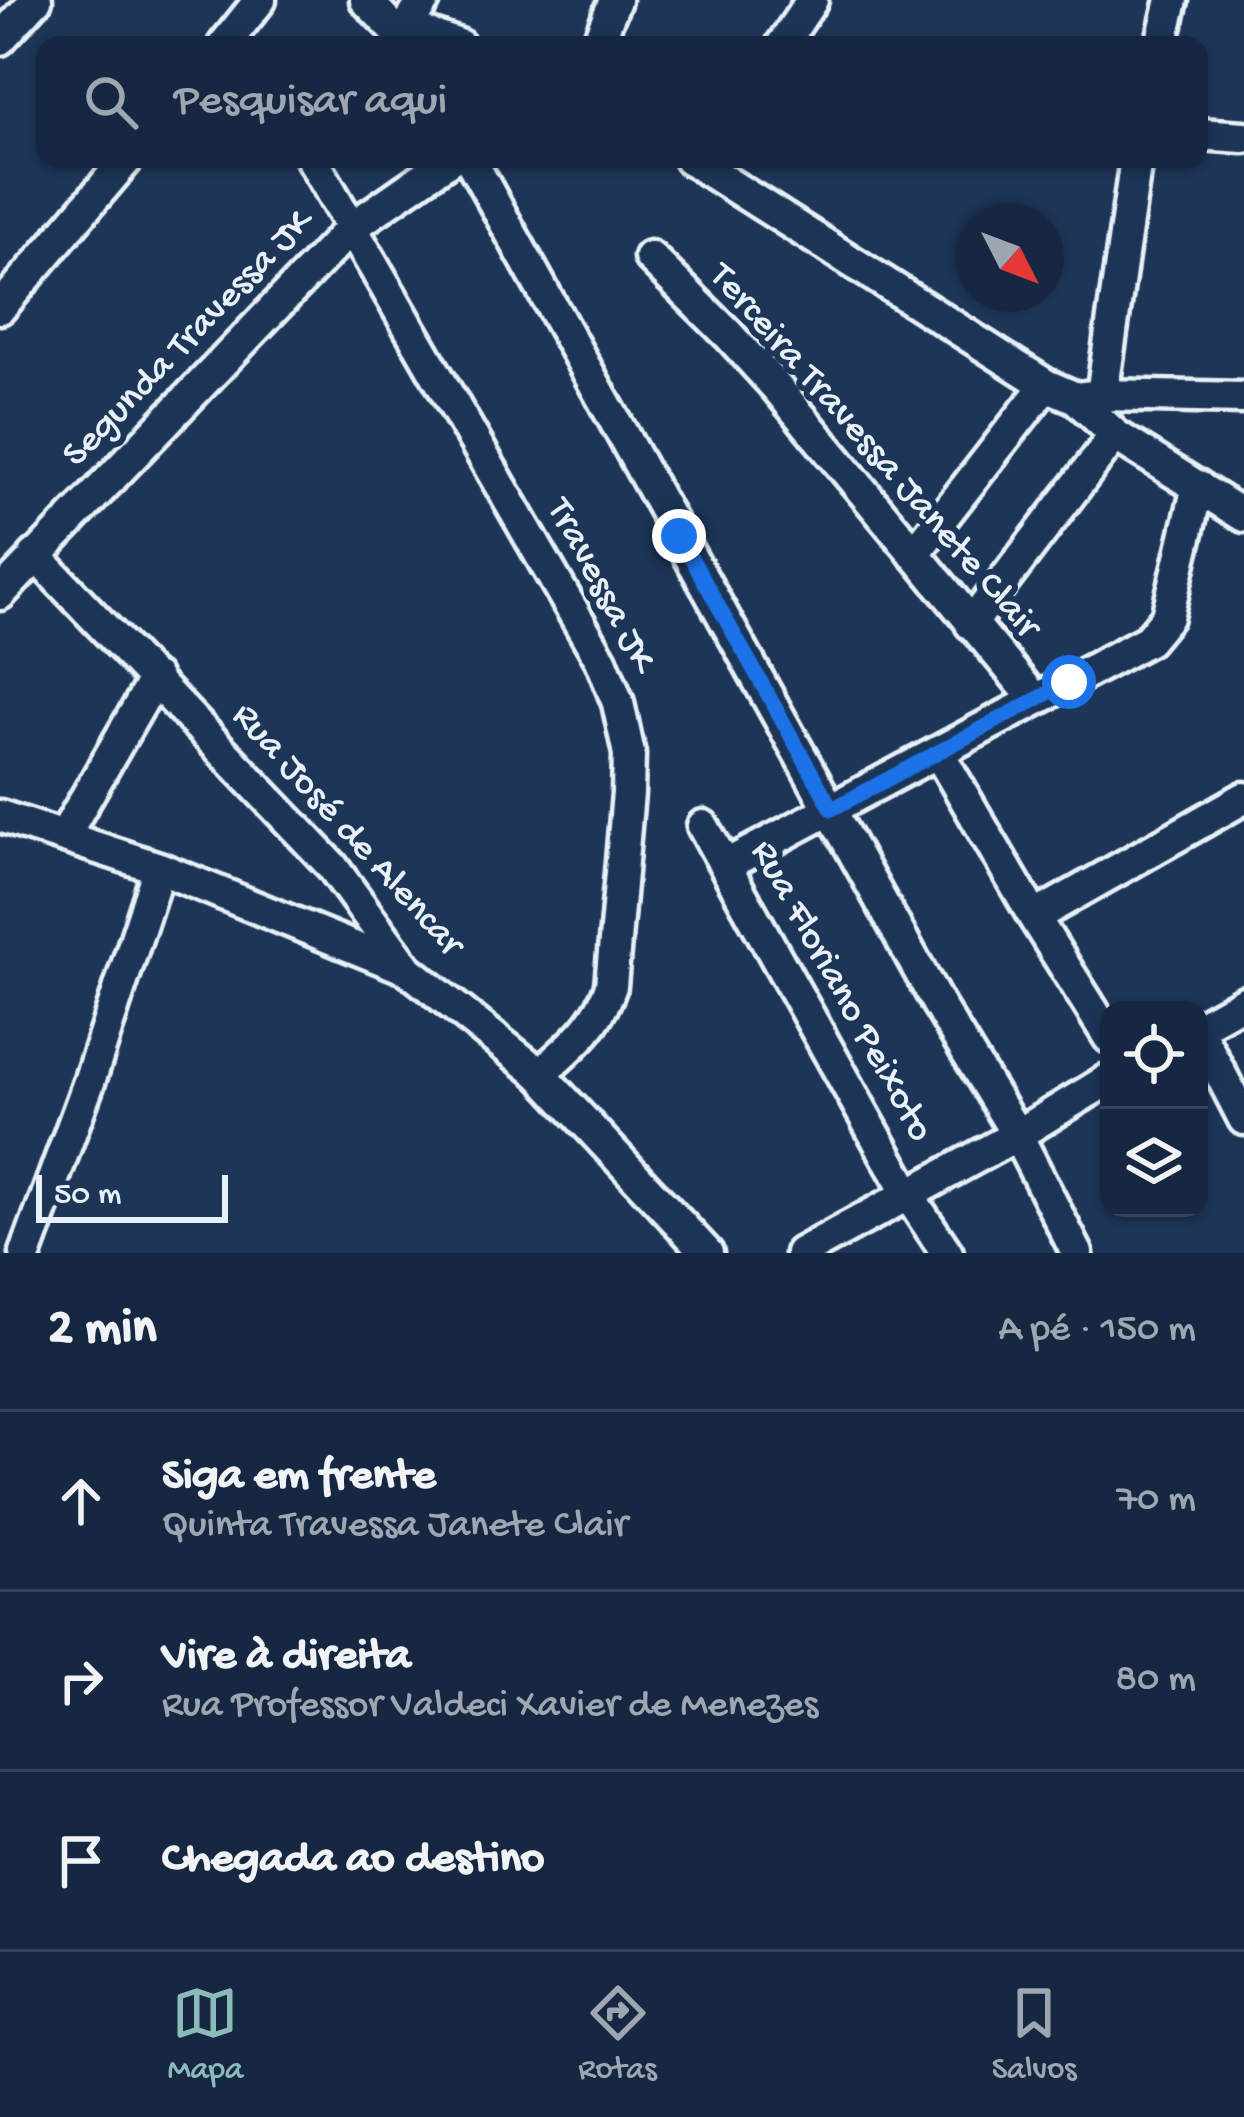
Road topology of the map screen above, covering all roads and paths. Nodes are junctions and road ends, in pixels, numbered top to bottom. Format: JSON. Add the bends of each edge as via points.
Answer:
{"nodes":[{"id":1,"x":37,"y":0,"type":"edge"},
{"id":2,"x":260,"y":0,"type":"edge"},
{"id":3,"x":366,"y":0,"type":"edge"},
{"id":4,"x":615,"y":0,"type":"edge"},
{"id":5,"x":812,"y":0,"type":"edge"},
{"id":6,"x":1172,"y":0,"type":"edge"},
{"id":7,"x":409,"y":27,"type":"edge"},
{"id":8,"x":239,"y":36,"type":"edge"},
{"id":9,"x":601,"y":36,"type":"edge"},
{"id":10,"x":788,"y":36,"type":"edge"},
{"id":11,"x":1163,"y":36,"type":"edge"},
{"id":12,"x":0,"y":39,"type":"edge"},
{"id":13,"x":1208,"y":135,"type":"edge"},
{"id":14,"x":1244,"y":137,"type":"edge"},
{"id":15,"x":119,"y":168,"type":"edge"},
{"id":16,"x":317,"y":168,"type":"edge"},
{"id":17,"x":437,"y":168,"type":"edge"},
{"id":18,"x":475,"y":168,"type":"edge"},
{"id":19,"x":704,"y":168,"type":"edge"},
{"id":20,"x":1134,"y":168,"type":"edge"},
{"id":21,"x":351,"y":228,"type":"junction"},
{"id":22,"x":650,"y":257,"type":"dead end"},
{"id":23,"x":0,"y":308,"type":"edge"},
{"id":24,"x":1046,"y":385,"type":"junction"},
{"id":25,"x":1089,"y":397,"type":"junction"},
{"id":26,"x":1244,"y":398,"type":"edge"},
{"id":27,"x":1115,"y":435,"type":"junction"},
{"id":28,"x":1198,"y":487,"type":"junction"},
{"id":29,"x":1244,"y":516,"type":"edge"},
{"id":30,"x":914,"y":554,"type":"junction"},
{"id":31,"x":35,"y":555,"type":"junction"},
{"id":32,"x":0,"y":594,"type":"edge"},
{"id":33,"x":971,"y":624,"type":"junction"},
{"id":34,"x":155,"y":678,"type":"junction"},
{"id":35,"x":1035,"y":699,"type":"junction"},
{"id":36,"x":938,"y":752,"type":"junction"},
{"id":37,"x":1244,"y":798,"type":"edge"},
{"id":38,"x":832,"y":809,"type":"junction"},
{"id":39,"x":0,"y":816,"type":"edge"},
{"id":40,"x":703,"y":826,"type":"dead end"},
{"id":41,"x":64,"y":836,"type":"junction"},
{"id":42,"x":726,"y":866,"type":"junction"},
{"id":43,"x":159,"y":868,"type":"junction"},
{"id":44,"x":1034,"y":917,"type":"junction"},
{"id":45,"x":407,"y":969,"type":"junction"},
{"id":46,"x":1244,"y":1002,"type":"edge"},
{"id":47,"x":1100,"y":1023,"type":"edge"},
{"id":48,"x":1208,"y":1024,"type":"edge"},
{"id":49,"x":1208,"y":1047,"type":"edge"},
{"id":50,"x":540,"y":1074,"type":"junction"},
{"id":51,"x":1100,"y":1084,"type":"edge"},
{"id":52,"x":1244,"y":1119,"type":"edge"},
{"id":53,"x":1017,"y":1135,"type":"junction"},
{"id":54,"x":909,"y":1196,"type":"junction"},
{"id":55,"x":26,"y":1253,"type":"edge"},
{"id":56,"x":707,"y":1253,"type":"edge"},
{"id":57,"x":801,"y":1253,"type":"edge"},
{"id":58,"x":947,"y":1253,"type":"edge"},
{"id":59,"x":1077,"y":1253,"type":"edge"}],
"edges":[{"from":1,"to":12,"type":"street"},
{"from":2,"to":8,"type":"street"},
{"from":3,"to":7,"type":"street"},
{"from":4,"to":9,"type":"street"},
{"from":5,"to":10,"type":"street"},
{"from":6,"to":11,"type":"street"},
{"from":13,"to":14,"type":"street"},
{"from":15,"to":23,"type":"street"},
{"from":16,"to":21,"type":"street","name":"Travessa JK"},
{"from":17,"to":21,"type":"street","name":"Segunda Travessa JK"},
{"from":18,"to":38,"type":"street"},
{"from":19,"to":24,"type":"street"},
{"from":20,"to":25,"type":"street"},
{"from":21,"to":31,"type":"street","name":"Segunda Travessa JK"},
{"from":21,"to":50,"type":"street","name":"Travessa JK","via":[[601,660],[618,703],[629,754],[611,986],[585,1033]]},
{"from":22,"to":30,"type":"street","name":"Terceira Travessa Janete Clair","via":[[778,389]]},
{"from":24,"to":25,"type":"street"},
{"from":24,"to":30,"type":"street"},
{"from":25,"to":26,"type":"street"},
{"from":25,"to":27,"type":"street"},
{"from":27,"to":28,"type":"street"},
{"from":27,"to":33,"type":"street"},
{"from":28,"to":29,"type":"street"},
{"from":28,"to":35,"type":"street","via":[[1159,630]]},
{"from":30,"to":33,"type":"street","name":"Terceira Travessa Janete Clair"},
{"from":31,"to":32,"type":"street","name":"Segunda Travessa JK"},
{"from":31,"to":34,"type":"street","name":"Rua José de Alencar"},
{"from":33,"to":35,"type":"street","name":"Terceira Travessa Janete Clair"},
{"from":34,"to":41,"type":"street"},
{"from":34,"to":45,"type":"street","name":"Rua José de Alencar","via":[[332,866]]},
{"from":35,"to":36,"type":"street"},
{"from":36,"to":38,"type":"street"},
{"from":36,"to":44,"type":"street"},
{"from":37,"to":44,"type":"street"},
{"from":38,"to":42,"type":"street"},
{"from":38,"to":53,"type":"street"},
{"from":39,"to":41,"type":"street"},
{"from":40,"to":42,"type":"street","name":"Rua Floriano Peixoto"},
{"from":41,"to":43,"type":"street"},
{"from":42,"to":54,"type":"street","name":"Rua Floriano Peixoto"},
{"from":43,"to":45,"type":"street"},
{"from":43,"to":55,"type":"street"},
{"from":44,"to":47,"type":"street"},
{"from":45,"to":50,"type":"street","name":"Rua José de Alencar"},
{"from":46,"to":48,"type":"street"},
{"from":49,"to":52,"type":"street"},
{"from":50,"to":56,"type":"street","name":"Rua José de Alencar"},
{"from":51,"to":53,"type":"street"},
{"from":53,"to":54,"type":"street"},
{"from":53,"to":59,"type":"street"},
{"from":54,"to":57,"type":"street"},
{"from":54,"to":58,"type":"street","name":"Rua Floriano Peixoto"}]}
